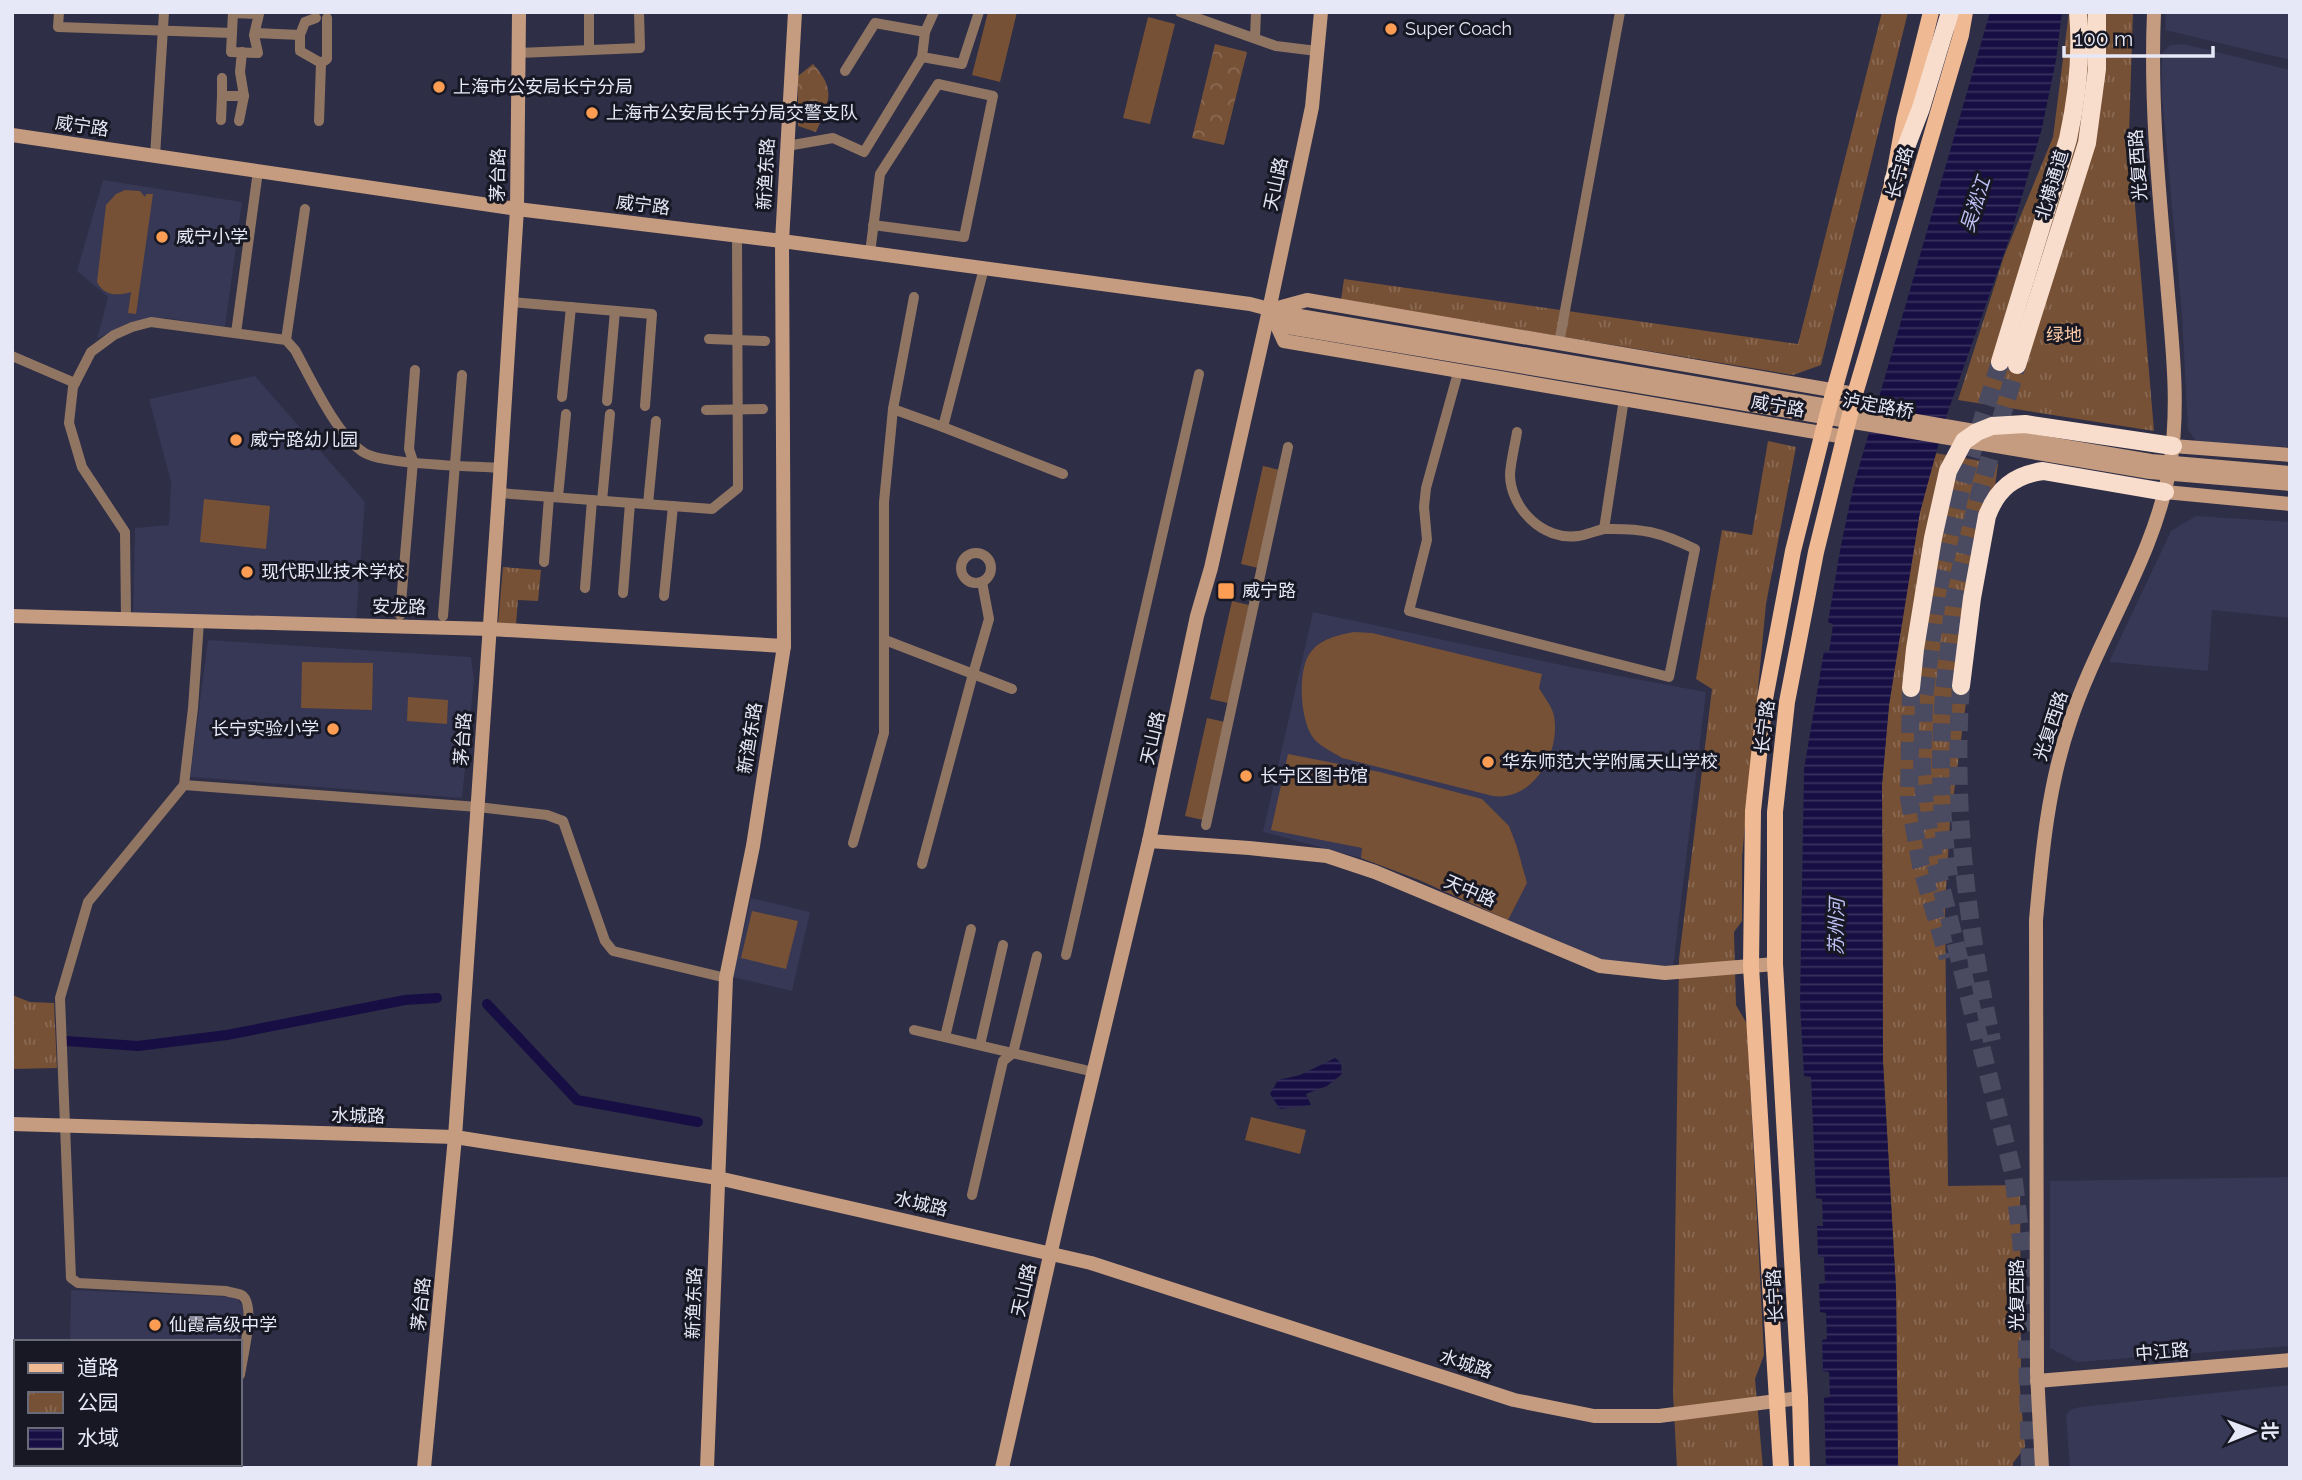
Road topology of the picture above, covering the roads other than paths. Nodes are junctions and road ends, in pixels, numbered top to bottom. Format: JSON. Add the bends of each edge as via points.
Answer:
{"nodes":[{"id":1,"x":59,"y":12,"type":"edge"},
{"id":2,"x":164,"y":12,"type":"edge"},
{"id":3,"x":519,"y":12,"type":"edge"},
{"id":4,"x":589,"y":12,"type":"edge"},
{"id":5,"x":639,"y":12,"type":"edge"},
{"id":6,"x":796,"y":12,"type":"edge"},
{"id":7,"x":883,"y":12,"type":"edge"},
{"id":8,"x":934,"y":12,"type":"edge"},
{"id":9,"x":979,"y":12,"type":"edge"},
{"id":10,"x":1180,"y":12,"type":"edge"},
{"id":11,"x":1256,"y":12,"type":"edge"},
{"id":12,"x":1321,"y":12,"type":"edge"},
{"id":13,"x":1620,"y":12,"type":"edge"},
{"id":14,"x":1931,"y":12,"type":"edge"},
{"id":15,"x":1950,"y":12,"type":"edge"},
{"id":16,"x":1965,"y":12,"type":"edge"},
{"id":17,"x":2078,"y":12,"type":"edge"},
{"id":18,"x":2097,"y":12,"type":"edge"},
{"id":19,"x":2154,"y":12,"type":"edge"},
{"id":20,"x":244,"y":13,"type":"edge"},
{"id":21,"x":875,"y":23,"type":"junction"},
{"id":22,"x":163,"y":31,"type":"junction"},
{"id":23,"x":925,"y":32,"type":"junction"},
{"id":24,"x":232,"y":33,"type":"junction"},
{"id":25,"x":255,"y":33,"type":"junction"},
{"id":26,"x":300,"y":35,"type":"junction"},
{"id":27,"x":1255,"y":37,"type":"junction"},
{"id":28,"x":589,"y":50,"type":"junction"},
{"id":29,"x":1317,"y":51,"type":"junction"},
{"id":30,"x":242,"y":52,"type":"junction"},
{"id":31,"x":518,"y":53,"type":"junction"},
{"id":32,"x":922,"y":57,"type":"junction"},
{"id":33,"x":317,"y":62,"type":"junction"},
{"id":34,"x":845,"y":71,"type":"dead end"},
{"id":35,"x":222,"y":78,"type":"dead end"},
{"id":36,"x":222,"y":96,"type":"junction"},
{"id":37,"x":244,"y":96,"type":"junction"},
{"id":38,"x":221,"y":120,"type":"dead end"},
{"id":39,"x":239,"y":121,"type":"dead end"},
{"id":40,"x":319,"y":121,"type":"dead end"},
{"id":41,"x":12,"y":135,"type":"edge"},
{"id":42,"x":787,"y":146,"type":"junction"},
{"id":43,"x":155,"y":156,"type":"junction"},
{"id":44,"x":258,"y":171,"type":"junction"},
{"id":45,"x":1893,"y":181,"type":"junction"},
{"id":46,"x":306,"y":209,"type":"dead end"},
{"id":47,"x":517,"y":209,"type":"junction"},
{"id":48,"x":873,"y":225,"type":"junction"},
{"id":49,"x":737,"y":236,"type":"junction"},
{"id":50,"x":782,"y":241,"type":"junction"},
{"id":51,"x":870,"y":253,"type":"junction"},
{"id":52,"x":984,"y":268,"type":"junction"},
{"id":53,"x":914,"y":297,"type":"dead end"},
{"id":54,"x":511,"y":302,"type":"junction"},
{"id":55,"x":571,"y":307,"type":"junction"},
{"id":56,"x":1269,"y":310,"type":"junction"},
{"id":57,"x":615,"y":311,"type":"junction"},
{"id":58,"x":236,"y":333,"type":"junction"},
{"id":59,"x":286,"y":340,"type":"junction"},
{"id":60,"x":709,"y":340,"type":"dead end"},
{"id":61,"x":737,"y":340,"type":"junction"},
{"id":62,"x":765,"y":341,"type":"dead end"},
{"id":63,"x":1559,"y":343,"type":"junction"},
{"id":64,"x":1461,"y":355,"type":"junction"},
{"id":65,"x":12,"y":356,"type":"edge"},
{"id":66,"x":415,"y":370,"type":"dead end"},
{"id":67,"x":1199,"y":374,"type":"dead end"},
{"id":68,"x":462,"y":375,"type":"dead end"},
{"id":69,"x":75,"y":383,"type":"junction"},
{"id":70,"x":1834,"y":390,"type":"junction"},
{"id":71,"x":1855,"y":394,"type":"junction"},
{"id":72,"x":562,"y":397,"type":"dead end"},
{"id":73,"x":1624,"y":399,"type":"junction"},
{"id":74,"x":607,"y":401,"type":"dead end"},
{"id":75,"x":645,"y":406,"type":"dead end"},
{"id":76,"x":893,"y":409,"type":"junction"},
{"id":77,"x":706,"y":410,"type":"dead end"},
{"id":78,"x":738,"y":410,"type":"junction"},
{"id":79,"x":763,"y":410,"type":"dead end"},
{"id":80,"x":566,"y":414,"type":"dead end"},
{"id":81,"x":610,"y":414,"type":"dead end"},
{"id":82,"x":656,"y":421,"type":"dead end"},
{"id":83,"x":943,"y":426,"type":"junction"},
{"id":84,"x":1517,"y":432,"type":"dead end"},
{"id":85,"x":1822,"y":433,"type":"junction"},
{"id":86,"x":1845,"y":437,"type":"junction"},
{"id":87,"x":2173,"y":446,"type":"junction"},
{"id":88,"x":1288,"y":447,"type":"dead end"},
{"id":89,"x":2290,"y":455,"type":"edge"},
{"id":90,"x":413,"y":461,"type":"junction"},
{"id":91,"x":455,"y":464,"type":"junction"},
{"id":92,"x":500,"y":468,"type":"junction"},
{"id":93,"x":2290,"y":473,"type":"edge"},
{"id":94,"x":1063,"y":474,"type":"dead end"},
{"id":95,"x":2290,"y":484,"type":"edge"},
{"id":96,"x":2165,"y":492,"type":"junction"},
{"id":97,"x":499,"y":493,"type":"junction"},
{"id":98,"x":553,"y":497,"type":"junction"},
{"id":99,"x":597,"y":500,"type":"junction"},
{"id":100,"x":630,"y":503,"type":"junction"},
{"id":101,"x":648,"y":504,"type":"junction"},
{"id":102,"x":2290,"y":504,"type":"edge"},
{"id":103,"x":673,"y":506,"type":"junction"},
{"id":104,"x":1604,"y":528,"type":"junction"},
{"id":105,"x":544,"y":562,"type":"dead end"},
{"id":106,"x":982,"y":582,"type":"dead end"},
{"id":107,"x":585,"y":588,"type":"dead end"},
{"id":108,"x":624,"y":593,"type":"dead end"},
{"id":109,"x":664,"y":596,"type":"dead end"},
{"id":110,"x":400,"y":615,"type":"dead end"},
{"id":111,"x":443,"y":616,"type":"dead end"},
{"id":112,"x":12,"y":617,"type":"edge"},
{"id":113,"x":126,"y":619,"type":"junction"},
{"id":114,"x":199,"y":621,"type":"junction"},
{"id":115,"x":490,"y":629,"type":"junction"},
{"id":116,"x":885,"y":640,"type":"junction"},
{"id":117,"x":784,"y":646,"type":"junction"},
{"id":118,"x":972,"y":674,"type":"junction"},
{"id":119,"x":1961,"y":686,"type":"tunnel mouth"},
{"id":120,"x":1911,"y":688,"type":"tunnel mouth"},
{"id":121,"x":1012,"y":689,"type":"dead end"},
{"id":122,"x":184,"y":785,"type":"junction"},
{"id":123,"x":478,"y":807,"type":"junction"},
{"id":124,"x":1206,"y":825,"type":"dead end"},
{"id":125,"x":1149,"y":841,"type":"junction"},
{"id":126,"x":853,"y":843,"type":"dead end"},
{"id":127,"x":922,"y":864,"type":"dead end"},
{"id":128,"x":971,"y":929,"type":"dead end"},
{"id":129,"x":1003,"y":945,"type":"dead end"},
{"id":130,"x":1066,"y":955,"type":"dead end"},
{"id":131,"x":1037,"y":956,"type":"dead end"},
{"id":132,"x":1774,"y":964,"type":"junction"},
{"id":133,"x":1751,"y":966,"type":"junction"},
{"id":134,"x":726,"y":978,"type":"junction"},
{"id":135,"x":914,"y":1030,"type":"dead end"},
{"id":136,"x":944,"y":1037,"type":"junction"},
{"id":137,"x":980,"y":1045,"type":"junction"},
{"id":138,"x":1013,"y":1053,"type":"junction"},
{"id":139,"x":1094,"y":1072,"type":"junction"},
{"id":140,"x":12,"y":1125,"type":"edge"},
{"id":141,"x":64,"y":1126,"type":"junction"},
{"id":142,"x":454,"y":1137,"type":"junction"},
{"id":143,"x":718,"y":1178,"type":"junction"},
{"id":144,"x":972,"y":1195,"type":"dead end"},
{"id":145,"x":1052,"y":1255,"type":"junction"},
{"id":146,"x":2290,"y":1360,"type":"edge"},
{"id":147,"x":242,"y":1362,"type":"edge"},
{"id":148,"x":2037,"y":1381,"type":"junction"},
{"id":149,"x":1800,"y":1398,"type":"junction"},
{"id":150,"x":1777,"y":1401,"type":"junction"},
{"id":151,"x":424,"y":1468,"type":"edge"},
{"id":152,"x":707,"y":1468,"type":"edge"},
{"id":153,"x":1002,"y":1468,"type":"edge"},
{"id":154,"x":1780,"y":1468,"type":"edge"},
{"id":155,"x":1802,"y":1468,"type":"edge"},
{"id":156,"x":2042,"y":1468,"type":"edge"}],
"edges":[{"from":1,"to":22,"type":"street","via":[[58,27]]},
{"from":2,"to":22,"type":"street"},
{"from":3,"to":31,"type":"street","name":"茅台路"},
{"from":4,"to":28,"type":"street"},
{"from":5,"to":28,"type":"street","via":[[640,48]]},
{"from":6,"to":42,"type":"street","name":"新渔东路"},
{"from":7,"to":21,"type":"street"},
{"from":8,"to":23,"type":"street"},
{"from":9,"to":32,"type":"street","via":[[962,64]]},
{"from":10,"to":27,"type":"street"},
{"from":11,"to":27,"type":"street"},
{"from":12,"to":29,"type":"street","name":"天山路"},
{"from":13,"to":63,"type":"street"},
{"from":14,"to":45,"type":"main road","name":"长宁路"},
{"from":15,"to":45,"type":"highway"},
{"from":16,"to":71,"type":"main road","name":"长宁路"},
{"from":17,"to":18,"type":"highway","name":"北横通道","via":[[2074,112],[2009,363],[2089,133]]},
{"from":19,"to":87,"type":"street","name":"光复西路","via":[[2156,143],[2176,399]]},
{"from":20,"to":24,"type":"street","via":[[233,13]]},
{"from":20,"to":25,"type":"street","via":[[259,14]]},
{"from":21,"to":23,"type":"street"},
{"from":21,"to":34,"type":"street"},
{"from":22,"to":24,"type":"street"},
{"from":22,"to":43,"type":"street"},
{"from":23,"to":32,"type":"street"},
{"from":24,"to":30,"type":"street","via":[[231,52]]},
{"from":25,"to":26,"type":"street"},
{"from":25,"to":30,"type":"street","via":[[258,53]]},
{"from":26,"to":33,"type":"street","via":[[300,51]]},
{"from":26,"to":33,"type":"street","via":[[305,22],[322,18],[327,52],[320,51]]},
{"from":27,"to":29,"type":"street","via":[[1276,46]]},
{"from":28,"to":31,"type":"street"},
{"from":29,"to":56,"type":"street","name":"天山路","via":[[1312,107]]},
{"from":30,"to":37,"type":"street"},
{"from":31,"to":47,"type":"street","name":"茅台路"},
{"from":32,"to":42,"type":"street","via":[[864,152],[833,138]]},
{"from":33,"to":40,"type":"street"},
{"from":35,"to":36,"type":"street"},
{"from":36,"to":37,"type":"street"},
{"from":36,"to":38,"type":"street"},
{"from":37,"to":39,"type":"street"},
{"from":41,"to":43,"type":"street","name":"威宁路"},
{"from":42,"to":50,"type":"street","name":"新渔东路"},
{"from":43,"to":44,"type":"street","name":"威宁路"},
{"from":44,"to":47,"type":"street","name":"威宁路"},
{"from":44,"to":58,"type":"street"},
{"from":45,"to":70,"type":"main road","name":"长宁路"},
{"from":46,"to":59,"type":"street"},
{"from":47,"to":49,"type":"street","name":"威宁路"},
{"from":47,"to":54,"type":"street","name":"茅台路"},
{"from":48,"to":48,"type":"street","via":[[880,174],[937,85],[993,96],[964,237]]},
{"from":48,"to":51,"type":"street"},
{"from":49,"to":50,"type":"street","name":"威宁路"},
{"from":49,"to":61,"type":"street"},
{"from":50,"to":51,"type":"street","name":"威宁路"},
{"from":50,"to":117,"type":"street","name":"新渔东路"},
{"from":51,"to":52,"type":"street","name":"威宁路"},
{"from":52,"to":56,"type":"street","name":"威宁路","via":[[1234,301]]},
{"from":52,"to":83,"type":"street"},
{"from":53,"to":76,"type":"street"},
{"from":54,"to":55,"type":"street"},
{"from":54,"to":92,"type":"street","name":"茅台路"},
{"from":55,"to":57,"type":"street"},
{"from":55,"to":72,"type":"street"},
{"from":56,"to":63,"type":"street","name":"威宁路","via":[[1307,300]]},
{"from":56,"to":64,"type":"street","name":"威宁路","via":[[1287,327]]},
{"from":56,"to":125,"type":"street","name":"天山路"},
{"from":57,"to":74,"type":"street"},
{"from":57,"to":75,"type":"street","via":[[652,314]]},
{"from":58,"to":59,"type":"street"},
{"from":58,"to":69,"type":"street","via":[[151,322],[132,327],[91,352]]},
{"from":59,"to":90,"type":"street","via":[[349,440],[363,453]]},
{"from":60,"to":61,"type":"street"},
{"from":61,"to":62,"type":"street"},
{"from":61,"to":78,"type":"street"},
{"from":63,"to":70,"type":"street","name":"威宁路"},
{"from":64,"to":73,"type":"street","name":"威宁路"},
{"from":64,"to":93,"type":"street","name":"泸定路桥","via":[[2151,461]]},
{"from":64,"to":95,"type":"street","name":"泸定路桥","via":[[2150,472]]},
{"from":64,"to":104,"type":"street","via":[[1426,488],[1427,540],[1409,611],[1670,677],[1695,549],[1664,535]]},
{"from":65,"to":69,"type":"street"},
{"from":66,"to":90,"type":"street","via":[[409,449]]},
{"from":67,"to":130,"type":"street"},
{"from":68,"to":91,"type":"street"},
{"from":69,"to":113,"type":"street","via":[[69,423],[82,467],[125,532]]},
{"from":70,"to":71,"type":"street","name":"威宁路"},
{"from":70,"to":85,"type":"main road","name":"长宁路"},
{"from":71,"to":86,"type":"main road","name":"长宁路"},
{"from":73,"to":85,"type":"street","name":"威宁路"},
{"from":73,"to":104,"type":"street"},
{"from":76,"to":83,"type":"street"},
{"from":76,"to":116,"type":"street","via":[[884,502]]},
{"from":77,"to":78,"type":"street"},
{"from":78,"to":79,"type":"street"},
{"from":78,"to":103,"type":"street","via":[[738,488],[712,509]]},
{"from":80,"to":98,"type":"street"},
{"from":81,"to":99,"type":"street"},
{"from":82,"to":101,"type":"street"},
{"from":83,"to":94,"type":"street"},
{"from":84,"to":104,"type":"street","via":[[1510,476],[1516,503],[1532,522],[1556,535],[1577,537]]},
{"from":85,"to":86,"type":"street","name":"威宁路"},
{"from":85,"to":133,"type":"main road","name":"长宁路","via":[[1793,551],[1765,699],[1754,811]]},
{"from":86,"to":132,"type":"main road","name":"长宁路","via":[[1816,552],[1787,702],[1775,812]]},
{"from":87,"to":89,"type":"street"},
{"from":87,"to":96,"type":"street","name":"光复西路"},
{"from":87,"to":120,"type":"highway","via":[[2025,424],[1992,426],[1964,441],[1948,471],[1933,538]]},
{"from":88,"to":124,"type":"street"},
{"from":90,"to":91,"type":"street"},
{"from":90,"to":110,"type":"street"},
{"from":91,"to":92,"type":"street"},
{"from":91,"to":111,"type":"street"},
{"from":92,"to":97,"type":"street","name":"茅台路"},
{"from":96,"to":102,"type":"street"},
{"from":96,"to":119,"type":"highway","via":[[2043,471],[2006,486],[1987,516]]},
{"from":96,"to":148,"type":"street","name":"光复西路","via":[[2070,722],[2042,847],[2036,920]]},
{"from":97,"to":98,"type":"street"},
{"from":97,"to":115,"type":"street","name":"茅台路"},
{"from":98,"to":99,"type":"street"},
{"from":98,"to":105,"type":"street"},
{"from":99,"to":100,"type":"street"},
{"from":99,"to":107,"type":"street"},
{"from":100,"to":101,"type":"street"},
{"from":100,"to":108,"type":"street"},
{"from":101,"to":103,"type":"street"},
{"from":103,"to":109,"type":"street"},
{"from":106,"to":118,"type":"street","via":[[989,619]]},
{"from":112,"to":113,"type":"street","name":"安龙路"},
{"from":113,"to":114,"type":"street","name":"安龙路"},
{"from":114,"to":115,"type":"street","name":"安龙路"},
{"from":114,"to":122,"type":"street"},
{"from":115,"to":117,"type":"street","name":"安龙路"},
{"from":115,"to":123,"type":"street","name":"茅台路"},
{"from":116,"to":118,"type":"street"},
{"from":116,"to":126,"type":"street","via":[[884,733]]},
{"from":117,"to":134,"type":"street","name":"新渔东路"},
{"from":118,"to":121,"type":"street"},
{"from":118,"to":127,"type":"street"},
{"from":122,"to":123,"type":"street"},
{"from":122,"to":141,"type":"street","via":[[88,902],[60,998]]},
{"from":123,"to":134,"type":"street","via":[[563,821],[605,942],[613,951]]},
{"from":123,"to":142,"type":"street","name":"茅台路"},
{"from":125,"to":133,"type":"street","name":"天中路","via":[[1327,856],[1600,966],[1665,973]]},
{"from":125,"to":139,"type":"street","name":"天山路"},
{"from":128,"to":136,"type":"street"},
{"from":129,"to":137,"type":"street"},
{"from":131,"to":138,"type":"street"},
{"from":132,"to":133,"type":"street","name":"天中路"},
{"from":132,"to":149,"type":"main road","name":"长宁路"},
{"from":133,"to":150,"type":"main road","name":"长宁路"},
{"from":134,"to":143,"type":"street","name":"新渔东路"},
{"from":135,"to":136,"type":"street"},
{"from":136,"to":137,"type":"street"},
{"from":137,"to":138,"type":"street"},
{"from":138,"to":139,"type":"street"},
{"from":138,"to":144,"type":"street","via":[[1003,1061]]},
{"from":139,"to":145,"type":"street","name":"天山路"},
{"from":140,"to":141,"type":"street","name":"水城路"},
{"from":141,"to":142,"type":"street","name":"水城路"},
{"from":141,"to":147,"type":"street","via":[[71,1279],[242,1295],[249,1315]]},
{"from":142,"to":143,"type":"street","name":"水城路"},
{"from":142,"to":151,"type":"street","name":"茅台路"},
{"from":143,"to":145,"type":"street","name":"水城路"},
{"from":143,"to":152,"type":"street","name":"新渔东路"},
{"from":145,"to":150,"type":"street","name":"水城路","via":[[1091,1263],[1514,1399],[1594,1416],[1659,1416]]},
{"from":145,"to":153,"type":"street","name":"天山路"},
{"from":146,"to":148,"type":"street","name":"中江路"},
{"from":148,"to":156,"type":"street","name":"光复西路"},
{"from":149,"to":150,"type":"street","name":"水城路"},
{"from":149,"to":155,"type":"main road","name":"长宁路"},
{"from":150,"to":154,"type":"main road","name":"长宁路"}]}
